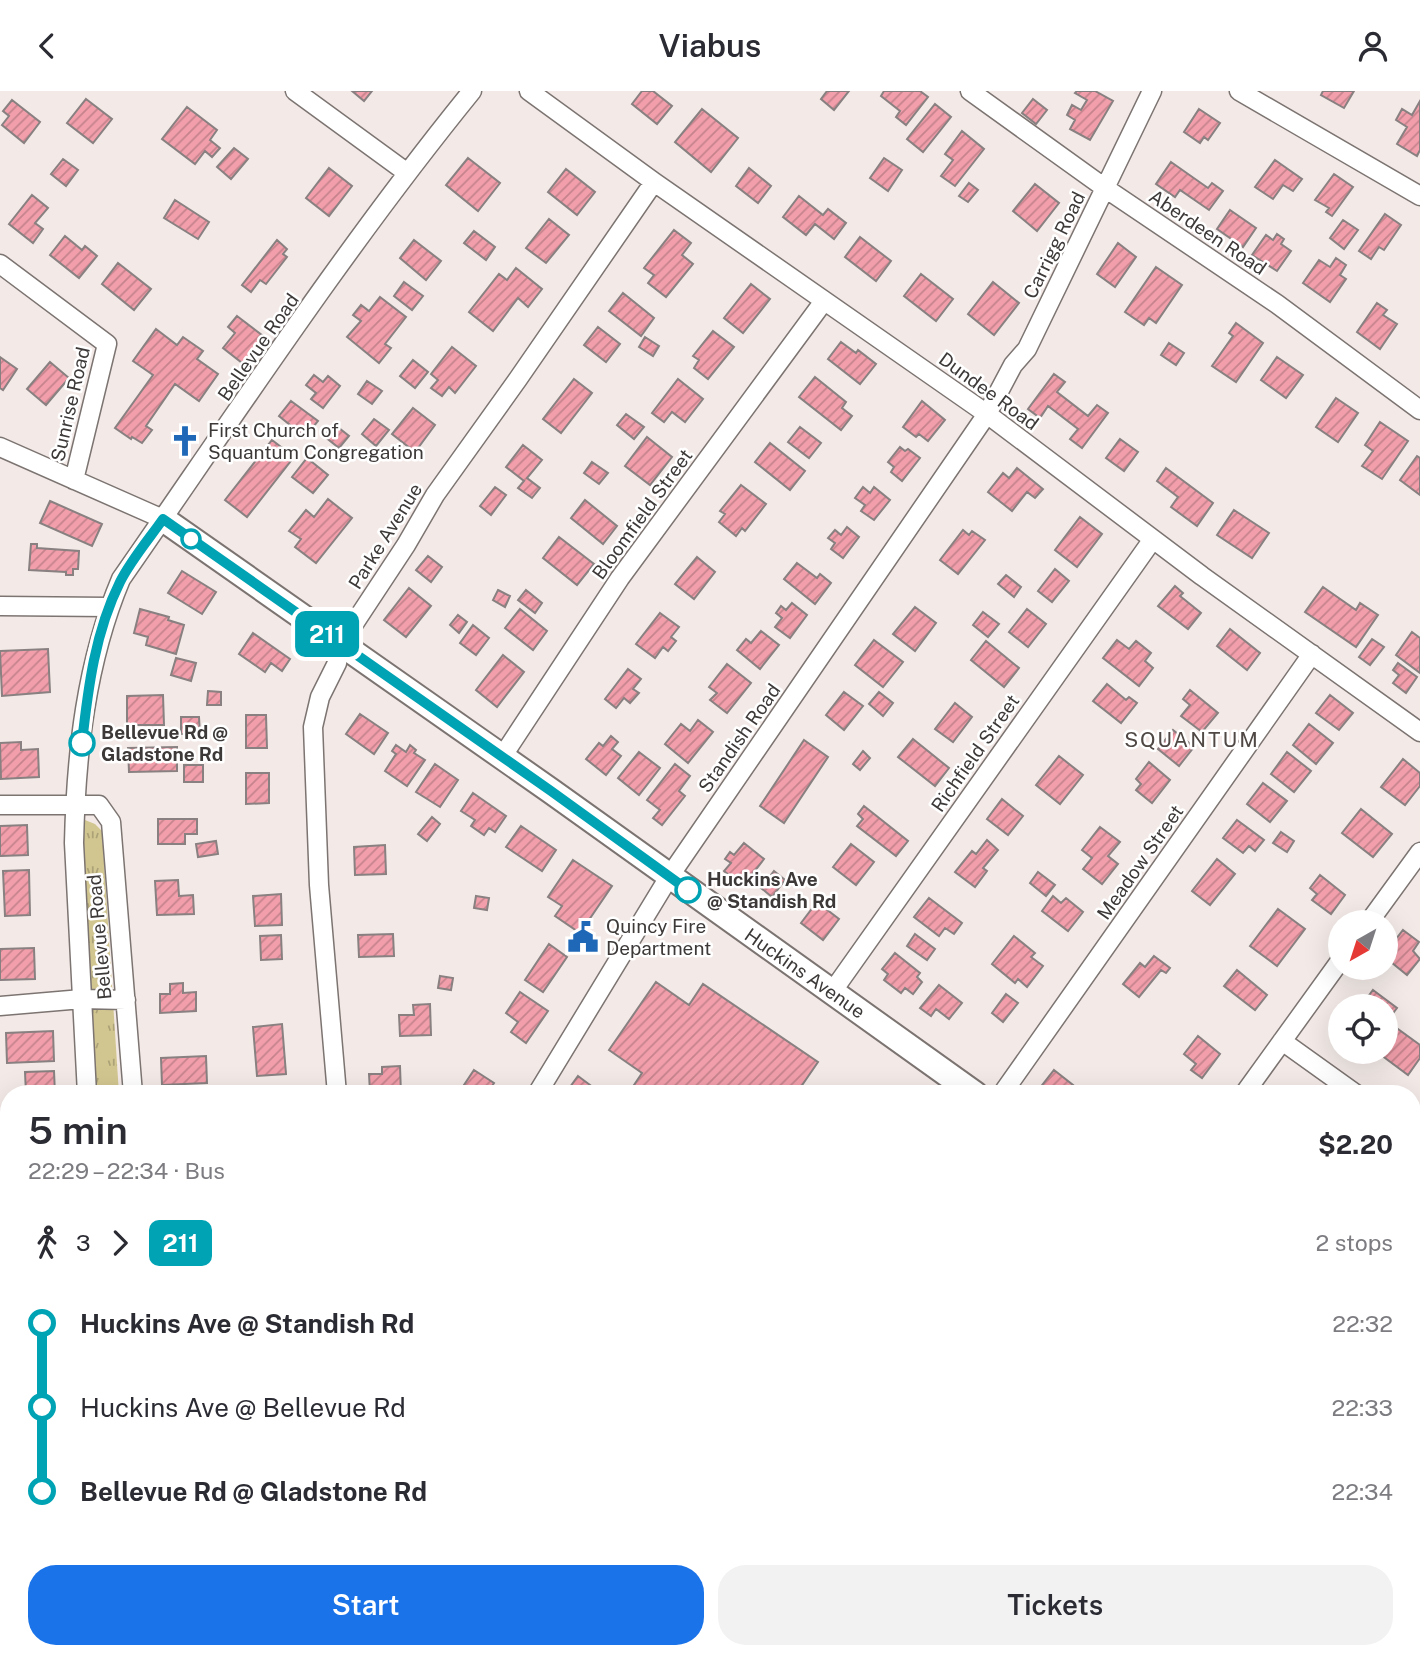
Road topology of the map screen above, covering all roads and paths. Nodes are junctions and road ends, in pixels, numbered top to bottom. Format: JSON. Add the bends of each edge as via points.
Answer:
{"nodes":[{"id":1,"x":295,"y":91,"type":"edge"},
{"id":2,"x":472,"y":91,"type":"edge"},
{"id":3,"x":529,"y":91,"type":"edge"},
{"id":4,"x":970,"y":91,"type":"edge"},
{"id":5,"x":1152,"y":91,"type":"edge"},
{"id":6,"x":1240,"y":91,"type":"edge"},
{"id":7,"x":406,"y":172,"type":"junction"},
{"id":8,"x":654,"y":182,"type":"junction"},
{"id":9,"x":1105,"y":188,"type":"junction"},
{"id":10,"x":1420,"y":196,"type":"edge"},
{"id":11,"x":0,"y":264,"type":"edge"},
{"id":12,"x":824,"y":300,"type":"junction"},
{"id":13,"x":1420,"y":410,"type":"edge"},
{"id":14,"x":987,"y":414,"type":"junction"},
{"id":15,"x":0,"y":447,"type":"edge"},
{"id":16,"x":74,"y":480,"type":"junction"},
{"id":17,"x":163,"y":519,"type":"junction"},
{"id":18,"x":1153,"y":539,"type":"junction"},
{"id":19,"x":0,"y":606,"type":"edge"},
{"id":20,"x":109,"y":607,"type":"junction"},
{"id":21,"x":340,"y":645,"type":"junction"},
{"id":22,"x":1312,"y":654,"type":"junction"},
{"id":23,"x":1420,"y":733,"type":"edge"},
{"id":24,"x":502,"y":757,"type":"junction"},
{"id":25,"x":0,"y":805,"type":"edge"},
{"id":26,"x":75,"y":805,"type":"junction"},
{"id":27,"x":1420,"y":852,"type":"edge"},
{"id":28,"x":669,"y":877,"type":"junction"},
{"id":29,"x":1378,"y":910,"type":"edge"},
{"id":30,"x":1328,"y":978,"type":"edge"},
{"id":31,"x":832,"y":992,"type":"junction"},
{"id":32,"x":82,"y":999,"type":"junction"},
{"id":33,"x":126,"y":1000,"type":"junction"},
{"id":34,"x":0,"y":1006,"type":"edge"},
{"id":35,"x":1282,"y":1041,"type":"junction"},
{"id":36,"x":87,"y":1085,"type":"edge"},
{"id":37,"x":132,"y":1085,"type":"edge"},
{"id":38,"x":336,"y":1085,"type":"edge"},
{"id":39,"x":542,"y":1085,"type":"edge"},
{"id":40,"x":962,"y":1085,"type":"edge"},
{"id":41,"x":1008,"y":1085,"type":"edge"},
{"id":42,"x":1250,"y":1085,"type":"edge"},
{"id":43,"x":1343,"y":1085,"type":"edge"}],
"edges":[{"from":1,"to":7,"type":"street"},
{"from":2,"to":7,"type":"street","name":"Bellevue Road"},
{"from":3,"to":8,"type":"street","name":"Dundee Road"},
{"from":4,"to":9,"type":"street","name":"Aberdeen Road"},
{"from":5,"to":9,"type":"street","name":"Carrigg Road"},
{"from":6,"to":10,"type":"street"},
{"from":7,"to":17,"type":"street","name":"Bellevue Road"},
{"from":8,"to":12,"type":"street","name":"Dundee Road"},
{"from":8,"to":21,"type":"street","name":"Parke Avenue","via":[[435,495]]},
{"from":9,"to":13,"type":"street","name":"Aberdeen Road","via":[[1277,304]]},
{"from":9,"to":14,"type":"street","name":"Carrigg Road","via":[[1027,349],[1013,365]]},
{"from":11,"to":16,"type":"street","name":"Sunrise Road","via":[[107,344]]},
{"from":12,"to":14,"type":"street","name":"Dundee Road"},
{"from":12,"to":24,"type":"street","name":"Bloomfield Street","via":[[620,578]]},
{"from":14,"to":18,"type":"street","name":"Dundee Road"},
{"from":14,"to":28,"type":"street","name":"Standish Road"},
{"from":15,"to":16,"type":"street","name":"Huckins Avenue"},
{"from":16,"to":17,"type":"street","name":"Huckins Avenue"},
{"from":17,"to":20,"type":"street","name":"Bellevue Road","via":[[121,579]]},
{"from":17,"to":21,"type":"street","name":"Huckins Avenue"},
{"from":18,"to":22,"type":"street","name":"Dundee Road"},
{"from":18,"to":31,"type":"street","name":"Richfield Street"},
{"from":19,"to":20,"type":"street"},
{"from":20,"to":26,"type":"street","name":"Bellevue Road","via":[[89,679]]},
{"from":21,"to":24,"type":"street","name":"Huckins Avenue"},
{"from":21,"to":38,"type":"street","name":"Parke Avenue","via":[[313,727],[319,885]]},
{"from":22,"to":23,"type":"street","name":"Dundee Road"},
{"from":22,"to":41,"type":"street","name":"Meadow Street"},
{"from":24,"to":28,"type":"street","name":"Huckins Avenue"},
{"from":25,"to":26,"type":"street"},
{"from":26,"to":32,"type":"street","name":"Bellevue Road"},
{"from":26,"to":33,"type":"street","name":"Bellevue Road","via":[[99,805],[111,822]]},
{"from":27,"to":29,"type":"street"},
{"from":28,"to":31,"type":"street","name":"Huckins Avenue"},
{"from":28,"to":39,"type":"street","name":"Standish Road"},
{"from":30,"to":35,"type":"street"},
{"from":31,"to":40,"type":"street","name":"Huckins Avenue"},
{"from":32,"to":33,"type":"street"},
{"from":32,"to":34,"type":"street"},
{"from":32,"to":36,"type":"street","name":"Bellevue Road"},
{"from":33,"to":37,"type":"street","name":"Bellevue Road"},
{"from":35,"to":42,"type":"street"},
{"from":35,"to":43,"type":"street"}]}
